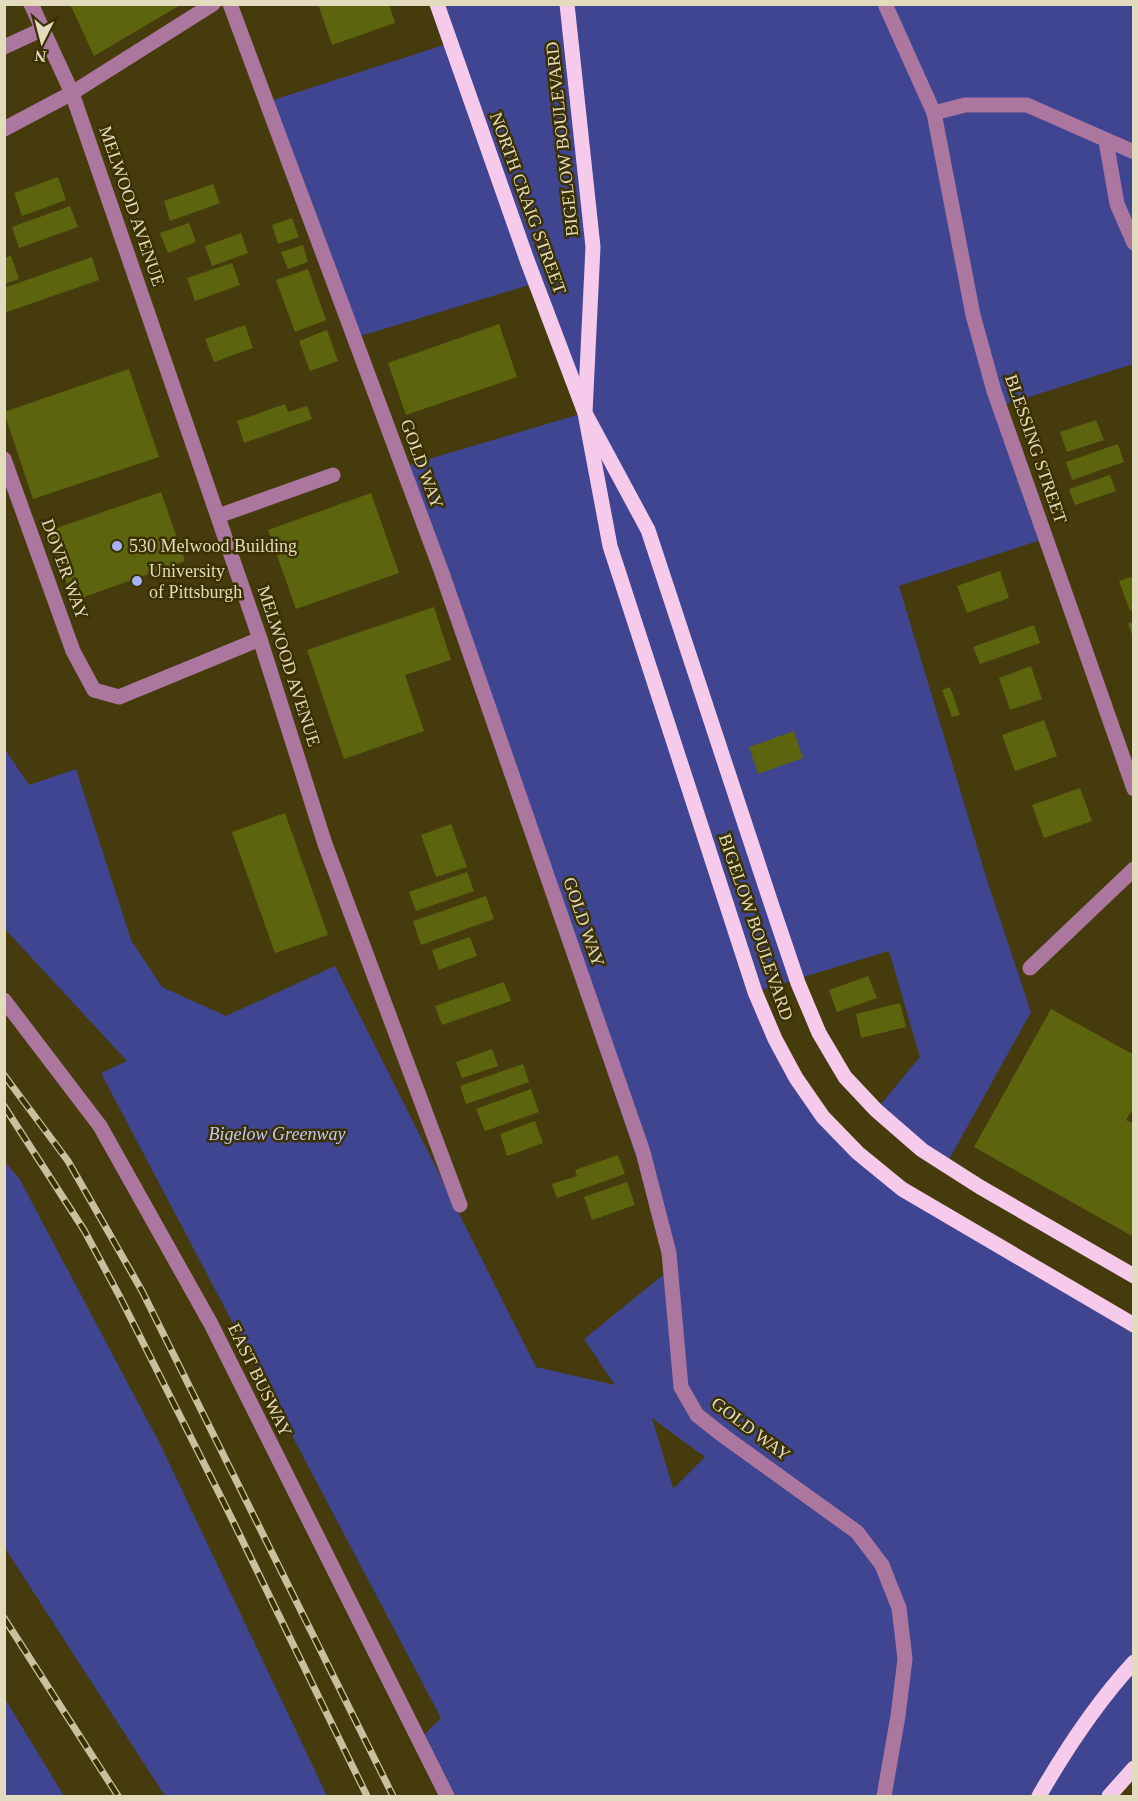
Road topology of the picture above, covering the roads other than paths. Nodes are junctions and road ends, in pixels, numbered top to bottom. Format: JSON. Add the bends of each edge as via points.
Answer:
{"nodes":[{"id":1,"x":32,"y":4,"type":"edge"},
{"id":2,"x":213,"y":4,"type":"edge"},
{"id":3,"x":230,"y":4,"type":"edge"},
{"id":4,"x":437,"y":4,"type":"edge"},
{"id":5,"x":567,"y":4,"type":"edge"},
{"id":6,"x":885,"y":4,"type":"edge"},
{"id":7,"x":43,"y":29,"type":"junction"},
{"id":8,"x":4,"y":47,"type":"edge"},
{"id":9,"x":72,"y":93,"type":"junction"},
{"id":10,"x":934,"y":113,"type":"junction"},
{"id":11,"x":4,"y":129,"type":"edge"},
{"id":12,"x":1106,"y":141,"type":"junction"},
{"id":13,"x":1134,"y":152,"type":"edge"},
{"id":14,"x":1134,"y":243,"type":"edge"},
{"id":15,"x":585,"y":413,"type":"junction"},
{"id":16,"x":4,"y":459,"type":"edge"},
{"id":17,"x":333,"y":475,"type":"dead end"},
{"id":18,"x":218,"y":516,"type":"junction"},
{"id":19,"x":260,"y":639,"type":"junction"},
{"id":20,"x":1134,"y":789,"type":"edge"},
{"id":21,"x":1134,"y":868,"type":"edge"},
{"id":22,"x":1030,"y":968,"type":"dead end"},
{"id":23,"x":4,"y":1000,"type":"edge"},
{"id":24,"x":460,"y":1205,"type":"dead end"},
{"id":25,"x":1134,"y":1276,"type":"edge"},
{"id":26,"x":1134,"y":1324,"type":"edge"},
{"id":27,"x":1134,"y":1662,"type":"edge"},
{"id":28,"x":1134,"y":1768,"type":"edge"},
{"id":29,"x":1110,"y":1795,"type":"edge"},
{"id":30,"x":447,"y":1797,"type":"edge"},
{"id":31,"x":884,"y":1797,"type":"edge"},
{"id":32,"x":1039,"y":1797,"type":"edge"}],
"edges":[{"from":1,"to":7,"type":"street","name":"MELWOOD AVENUE"},
{"from":2,"to":9,"type":"street"},
{"from":3,"to":31,"type":"street","name":"GOLD WAY","via":[[442,573],[643,1152],[669,1252],[681,1387],[697,1415],[856,1532],[882,1565],[899,1608],[905,1659]]},
{"from":4,"to":15,"type":"main road","name":"NORTH CRAIG STREET"},
{"from":5,"to":15,"type":"main road","name":"BIGELOW BOULEVARD","via":[[593,247]]},
{"from":6,"to":10,"type":"street","name":"BLESSING STREET"},
{"from":7,"to":8,"type":"street"},
{"from":7,"to":9,"type":"street","name":"MELWOOD AVENUE"},
{"from":9,"to":11,"type":"street"},
{"from":9,"to":18,"type":"street","name":"MELWOOD AVENUE"},
{"from":10,"to":12,"type":"street","via":[[965,105],[1027,105]]},
{"from":10,"to":20,"type":"street","name":"BLESSING STREET","via":[[973,315],[994,391]]},
{"from":12,"to":13,"type":"street"},
{"from":12,"to":14,"type":"street","via":[[1117,204]]},
{"from":15,"to":25,"type":"main road","name":"BIGELOW BOULEVARD","via":[[648,530],[798,982],[819,1033],[845,1077],[922,1150]]},
{"from":15,"to":26,"type":"main road","name":"BIGELOW BOULEVARD","via":[[610,546],[755,992],[796,1078],[823,1117],[858,1153],[902,1189]]},
{"from":16,"to":19,"type":"street","name":"DOVER WAY","via":[[74,651],[94,690],[119,697]]},
{"from":17,"to":18,"type":"street"},
{"from":18,"to":19,"type":"street","name":"MELWOOD AVENUE"},
{"from":19,"to":24,"type":"street","name":"MELWOOD AVENUE","via":[[325,844]]},
{"from":21,"to":22,"type":"street"},
{"from":23,"to":30,"type":"street","name":"EAST BUSWAY","via":[[100,1126],[205,1313]]},
{"from":27,"to":32,"type":"main road","via":[[1106,1693]]},
{"from":28,"to":29,"type":"main road"}]}
